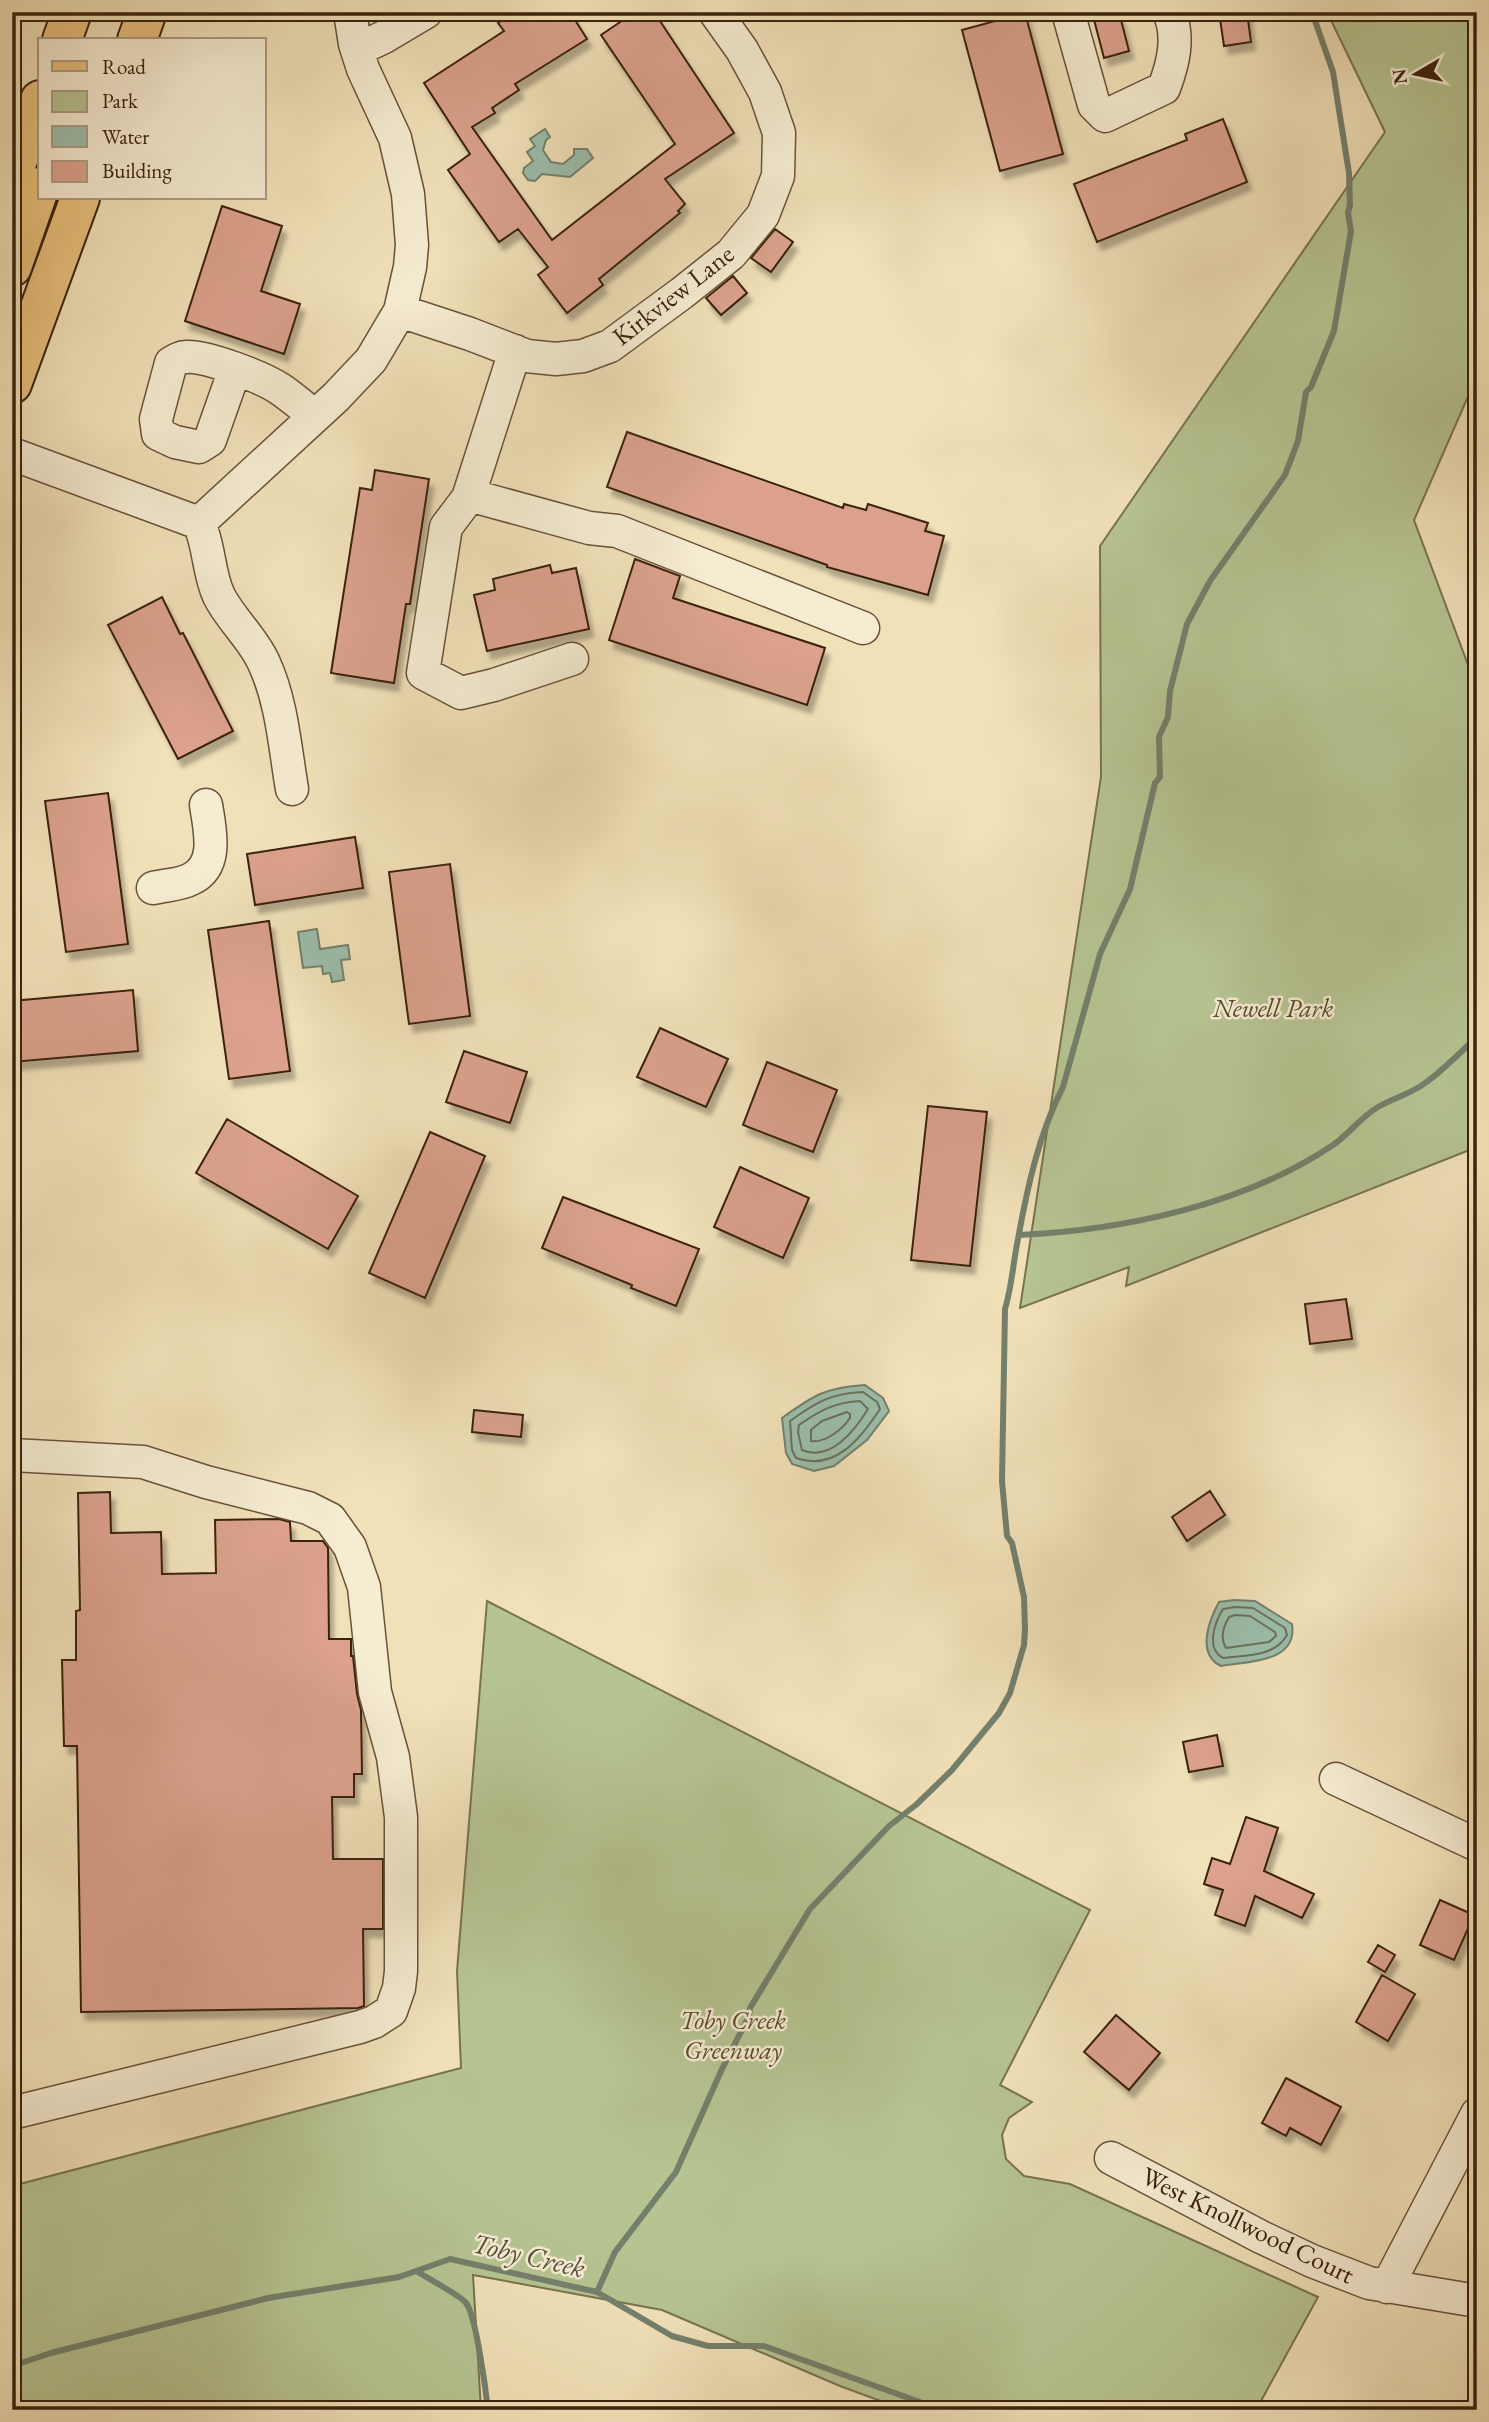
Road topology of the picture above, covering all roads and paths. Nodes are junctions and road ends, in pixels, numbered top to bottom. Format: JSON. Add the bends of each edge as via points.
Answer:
{"nodes":[{"id":1,"x":72,"y":12,"type":"edge"},
{"id":2,"x":91,"y":12,"type":"edge"},
{"id":3,"x":147,"y":12,"type":"edge"},
{"id":4,"x":351,"y":12,"type":"edge"},
{"id":5,"x":426,"y":12,"type":"edge"},
{"id":6,"x":715,"y":12,"type":"edge"},
{"id":7,"x":1068,"y":12,"type":"edge"},
{"id":8,"x":1169,"y":12,"type":"edge"},
{"id":9,"x":63,"y":38,"type":"edge"},
{"id":10,"x":86,"y":38,"type":"edge"},
{"id":11,"x":138,"y":38,"type":"edge"},
{"id":12,"x":357,"y":50,"type":"junction"},
{"id":13,"x":38,"y":105,"type":"edge"},
{"id":14,"x":12,"y":176,"type":"edge"},
{"id":15,"x":38,"y":193,"type":"edge"},
{"id":16,"x":79,"y":200,"type":"edge"},
{"id":17,"x":12,"y":267,"type":"edge"},
{"id":18,"x":400,"y":312,"type":"junction"},
{"id":19,"x":515,"y":351,"type":"junction"},
{"id":20,"x":235,"y":369,"type":"dead end"},
{"id":21,"x":12,"y":384,"type":"edge"},
{"id":22,"x":315,"y":416,"type":"junction"},
{"id":23,"x":12,"y":454,"type":"edge"},
{"id":24,"x":469,"y":495,"type":"junction"},
{"id":25,"x":199,"y":523,"type":"junction"},
{"id":26,"x":863,"y":628,"type":"dead end"},
{"id":27,"x":572,"y":659,"type":"dead end"},
{"id":28,"x":292,"y":789,"type":"dead end"},
{"id":29,"x":206,"y":805,"type":"dead end"},
{"id":30,"x":153,"y":888,"type":"dead end"},
{"id":31,"x":12,"y":1455,"type":"edge"},
{"id":32,"x":1336,"y":1779,"type":"dead end"},
{"id":33,"x":1477,"y":1845,"type":"edge"},
{"id":34,"x":12,"y":2113,"type":"edge"},
{"id":35,"x":1477,"y":2114,"type":"edge"},
{"id":36,"x":1111,"y":2158,"type":"dead end"},
{"id":37,"x":1387,"y":2287,"type":"junction"},
{"id":38,"x":1477,"y":2301,"type":"edge"}],
"edges":[{"from":1,"to":9,"type":"main road"},
{"from":2,"to":10,"type":"main road"},
{"from":3,"to":11,"type":"main road"},
{"from":4,"to":12,"type":"street"},
{"from":5,"to":12,"type":"street"},
{"from":6,"to":19,"type":"street","name":"Kirkview Lane","via":[[765,92],[779,133],[778,177],[763,215],[731,254],[610,346],[556,359]]},
{"from":7,"to":8,"type":"street","via":[[1094,105],[1105,116],[1164,88],[1175,58]]},
{"from":12,"to":18,"type":"street","via":[[396,138],[408,194],[412,245]]},
{"from":13,"to":14,"type":"main road"},
{"from":15,"to":17,"type":"main road"},
{"from":16,"to":21,"type":"main road"},
{"from":18,"to":19,"type":"street","name":"Kirkview Lane"},
{"from":18,"to":22,"type":"street","via":[[371,360]]},
{"from":19,"to":24,"type":"street"},
{"from":20,"to":22,"type":"street","via":[[279,388]]},
{"from":22,"to":25,"type":"street"},
{"from":23,"to":25,"type":"street"},
{"from":24,"to":26,"type":"street","via":[[589,528],[617,531]]},
{"from":24,"to":27,"type":"street","via":[[446,527],[423,673],[461,693]]},
{"from":25,"to":28,"type":"street","via":[[220,597],[265,665]]},
{"from":29,"to":30,"type":"street","via":[[211,854],[202,873],[189,881]]},
{"from":31,"to":34,"type":"street","via":[[143,1462],[308,1508],[330,1519],[350,1548],[364,1587],[375,1692],[398,1784],[401,1971],[391,2011],[360,2027]]},
{"from":32,"to":33,"type":"street"},
{"from":35,"to":37,"type":"street"},
{"from":36,"to":37,"type":"street","name":"West Knollwood Court","via":[[1312,2261]]},
{"from":37,"to":38,"type":"street","name":"West Knollwood Court"}]}
